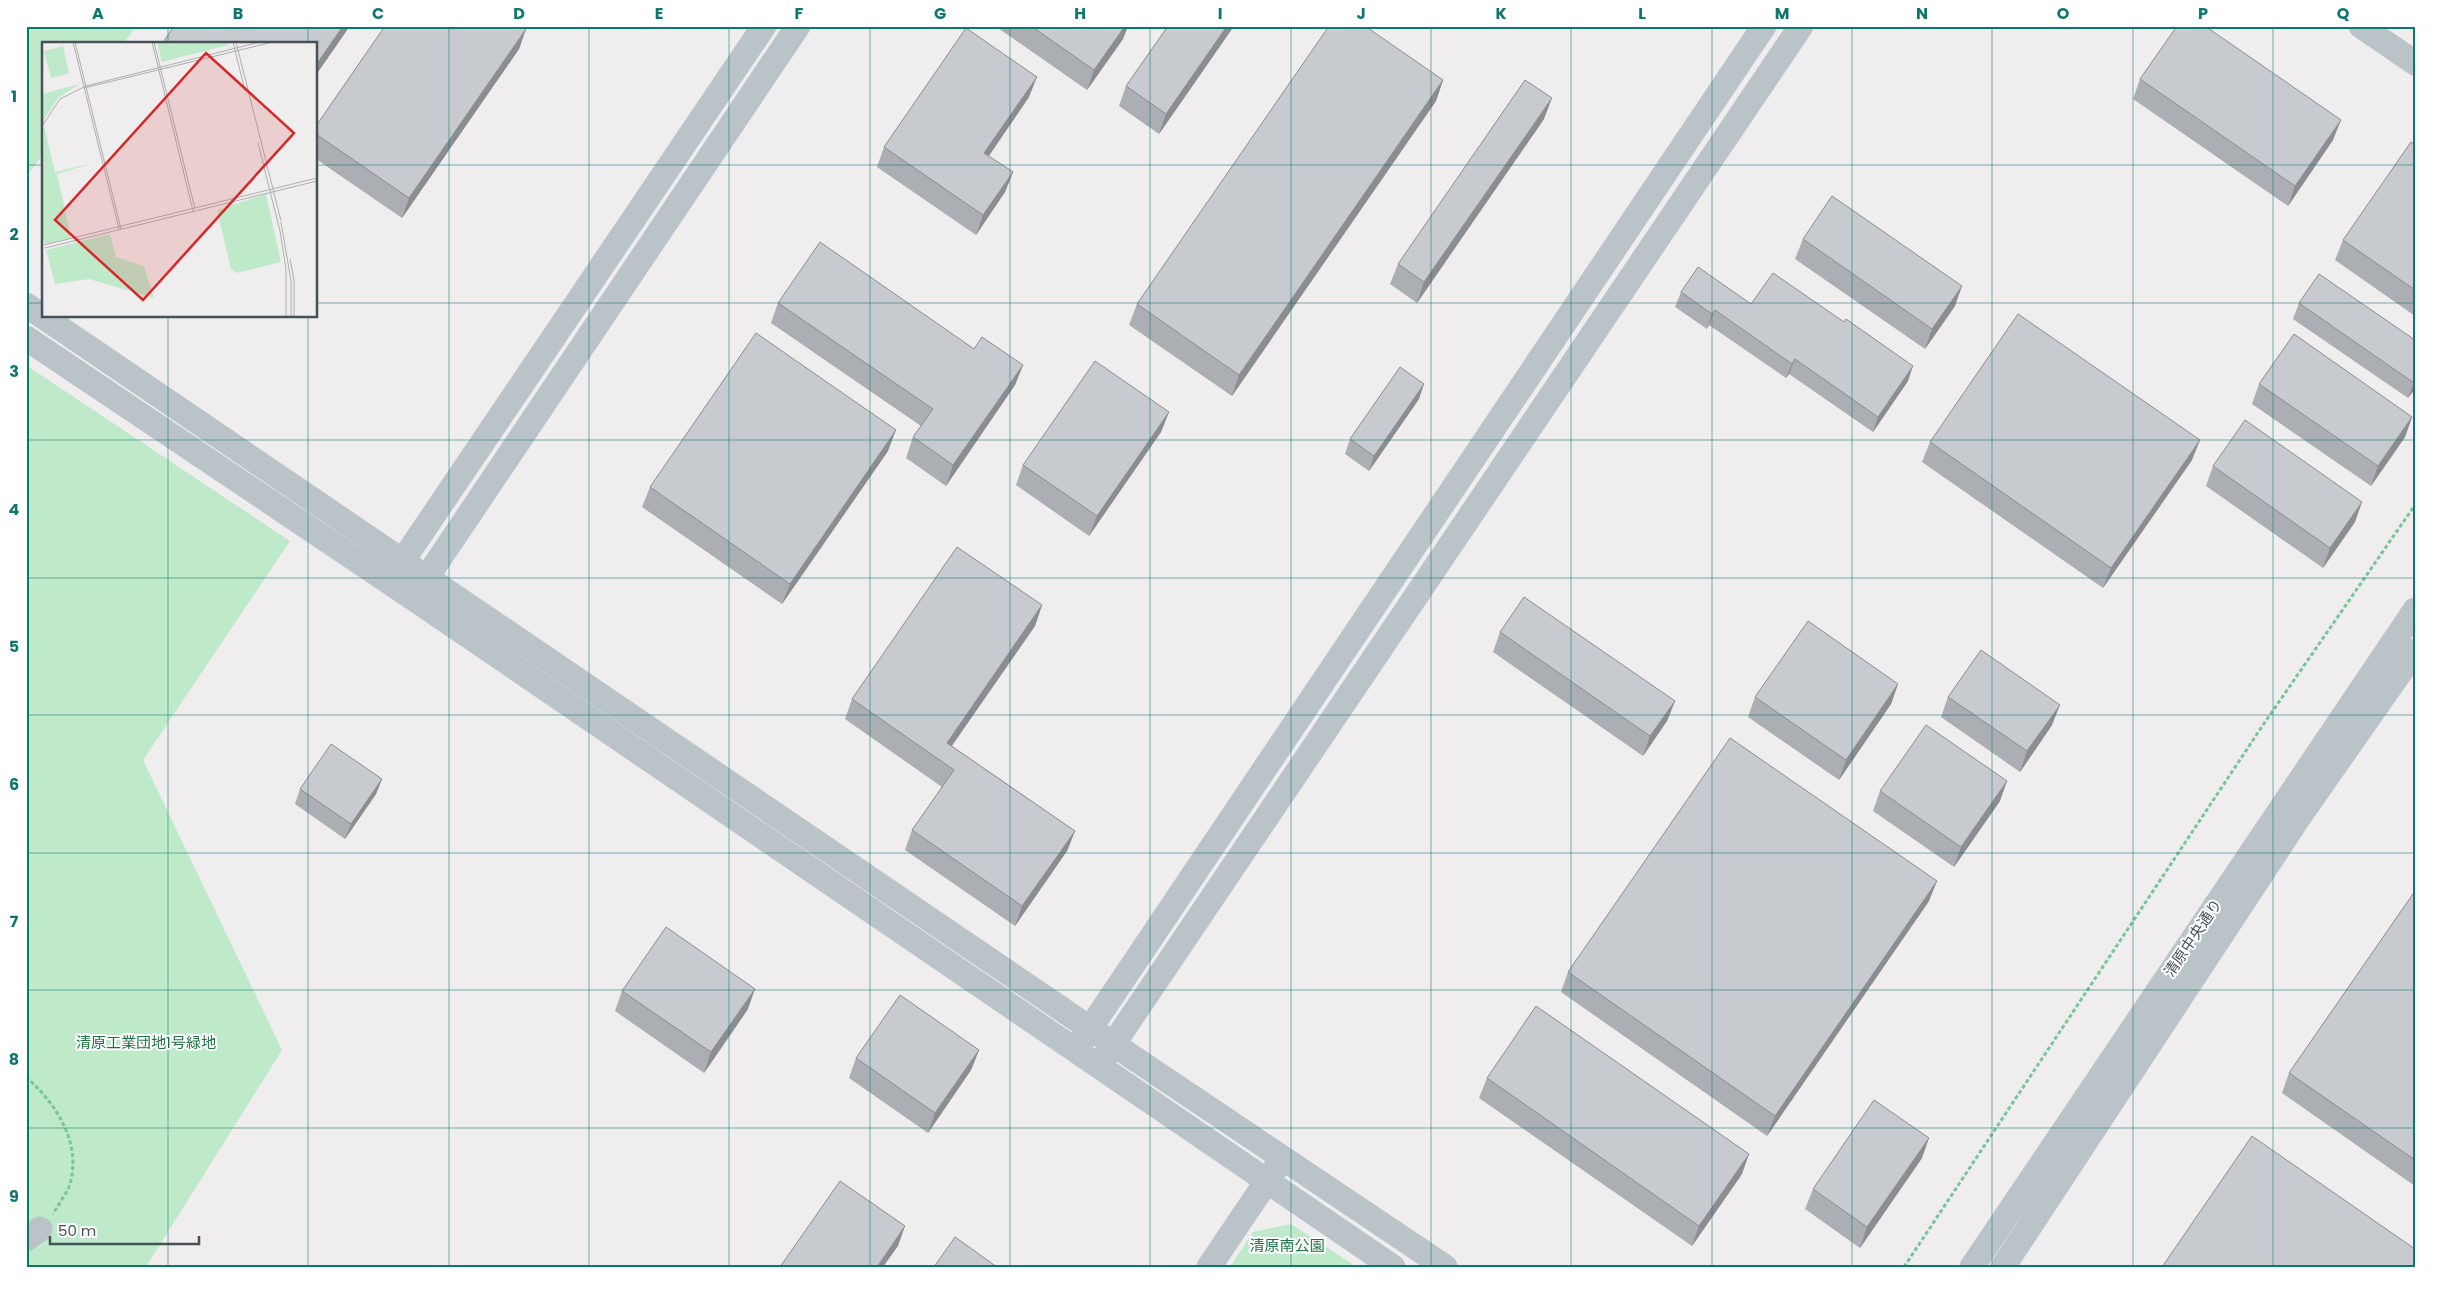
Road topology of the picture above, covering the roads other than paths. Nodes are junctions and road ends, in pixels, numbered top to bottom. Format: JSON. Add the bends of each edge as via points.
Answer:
{"nodes":[{"id":1,"x":764,"y":26,"type":"edge"},
{"id":2,"x":798,"y":26,"type":"edge"},
{"id":3,"x":1764,"y":26,"type":"edge"},
{"id":4,"x":1801,"y":26,"type":"edge"},
{"id":5,"x":2361,"y":26,"type":"edge"},
{"id":6,"x":2415,"y":63,"type":"edge"},
{"id":7,"x":26,"y":305,"type":"edge"},
{"id":8,"x":42,"y":317,"type":"edge"},
{"id":9,"x":44,"y":318,"type":"edge"},
{"id":10,"x":26,"y":338,"type":"edge"},
{"id":11,"x":395,"y":571,"type":"junction"},
{"id":12,"x":420,"y":588,"type":"junction"},
{"id":13,"x":2415,"y":610,"type":"edge"},
{"id":14,"x":2415,"y":650,"type":"edge"},
{"id":15,"x":1090,"y":1028,"type":"junction"},
{"id":16,"x":1113,"y":1044,"type":"junction"},
{"id":17,"x":1076,"y":1050,"type":"junction"},
{"id":18,"x":1098,"y":1065,"type":"junction"},
{"id":19,"x":1283,"y":1158,"type":"junction"},
{"id":20,"x":1268,"y":1181,"type":"junction"},
{"id":21,"x":1209,"y":1267,"type":"edge"},
{"id":22,"x":1393,"y":1267,"type":"edge"},
{"id":23,"x":1445,"y":1267,"type":"edge"},
{"id":24,"x":1972,"y":1267,"type":"edge"},
{"id":25,"x":2003,"y":1267,"type":"edge"}],
"edges":[{"from":1,"to":11,"type":"street"},
{"from":2,"to":12,"type":"street"},
{"from":3,"to":15,"type":"street"},
{"from":4,"to":16,"type":"street"},
{"from":5,"to":6,"type":"street"},
{"from":7,"to":8,"type":"street"},
{"from":9,"to":11,"type":"street"},
{"from":10,"to":11,"type":"street"},
{"from":11,"to":12,"type":"street"},
{"from":12,"to":15,"type":"street"},
{"from":12,"to":17,"type":"street"},
{"from":13,"to":24,"type":"street","name":"清原中央通り"},
{"from":14,"to":25,"type":"street","name":"清原中央通り","via":[[2299,818]]},
{"from":15,"to":16,"type":"street"},
{"from":15,"to":17,"type":"street"},
{"from":16,"to":18,"type":"street"},
{"from":16,"to":19,"type":"street"},
{"from":17,"to":18,"type":"street"},
{"from":18,"to":20,"type":"street"},
{"from":19,"to":20,"type":"street"},
{"from":19,"to":23,"type":"street"},
{"from":20,"to":21,"type":"street"},
{"from":20,"to":22,"type":"street"}]}
